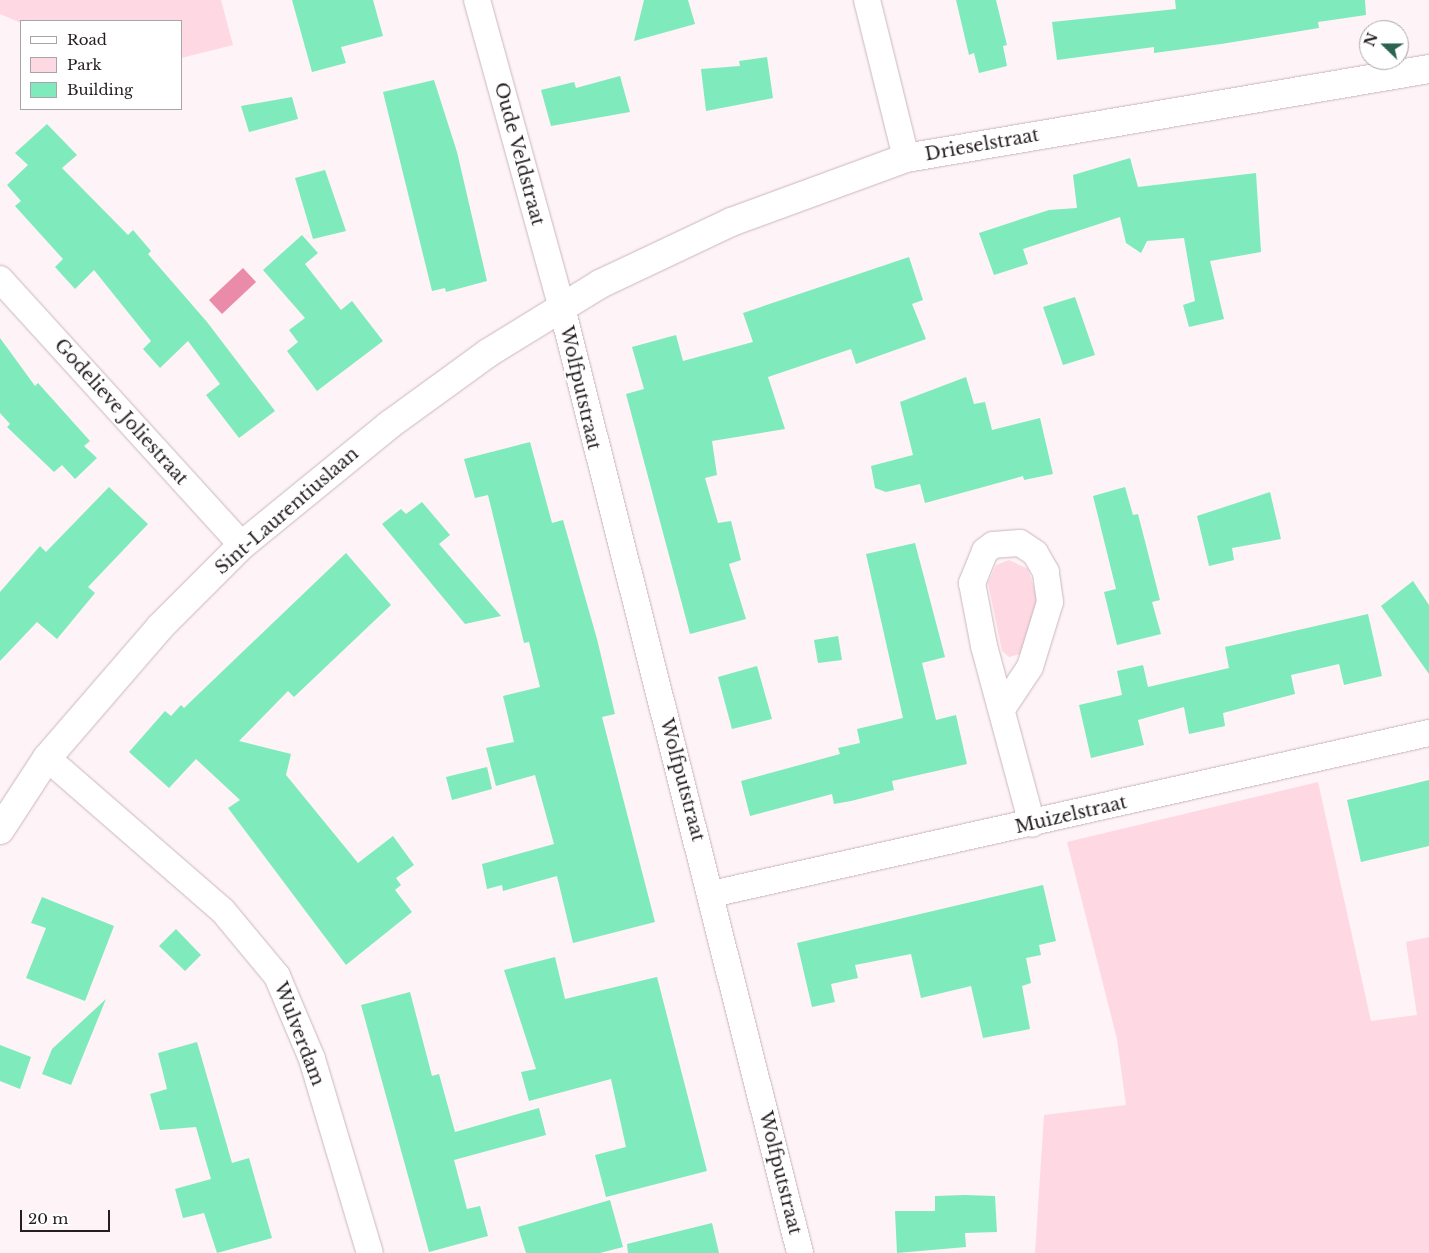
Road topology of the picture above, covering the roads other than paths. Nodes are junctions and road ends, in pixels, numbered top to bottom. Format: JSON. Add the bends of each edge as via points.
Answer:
{"nodes":[{"id":1,"x":477,"y":0,"type":"edge"},
{"id":2,"x":867,"y":0,"type":"edge"},
{"id":3,"x":1429,"y":69,"type":"edge"},
{"id":4,"x":906,"y":158,"type":"junction"},
{"id":5,"x":0,"y":279,"type":"edge"},
{"id":6,"x":562,"y":308,"type":"junction"},
{"id":7,"x":242,"y":545,"type":"junction"},
{"id":8,"x":1002,"y":709,"type":"junction"},
{"id":9,"x":1429,"y":733,"type":"edge"},
{"id":10,"x":47,"y":758,"type":"junction"},
{"id":11,"x":1032,"y":824,"type":"junction"},
{"id":12,"x":0,"y":830,"type":"edge"},
{"id":13,"x":712,"y":894,"type":"junction"},
{"id":14,"x":370,"y":1253,"type":"edge"},
{"id":15,"x":800,"y":1253,"type":"edge"}],
"edges":[{"from":1,"to":6,"type":"street","name":"Oude Veldstraat"},
{"from":2,"to":4,"type":"street"},
{"from":3,"to":4,"type":"street","name":"Drieselstraat"},
{"from":4,"to":6,"type":"street","name":"Drieselstraat","via":[[731,222],[600,284]]},
{"from":5,"to":7,"type":"street","name":"Godelieve Joliestraat"},
{"from":6,"to":7,"type":"street","name":"Sint-Laurentiuslaan","via":[[488,353],[389,424]]},
{"from":6,"to":13,"type":"street","name":"Wolfputstraat"},
{"from":7,"to":10,"type":"street","name":"Sint-Laurentiuslaan","via":[[160,627]]},
{"from":8,"to":8,"type":"street","via":[[972,583],[985,551],[1020,543],[1035,553],[1046,572],[1050,602],[1030,667]]},
{"from":8,"to":11,"type":"street"},
{"from":9,"to":11,"type":"street","name":"Muizelstraat"},
{"from":10,"to":12,"type":"street","name":"Sint-Laurentiuslaan"},
{"from":10,"to":14,"type":"street","name":"Wulverdam","via":[[223,911],[277,976],[312,1059]]},
{"from":11,"to":13,"type":"street","name":"Muizelstraat"},
{"from":13,"to":15,"type":"street","name":"Wolfputstraat"}]}
